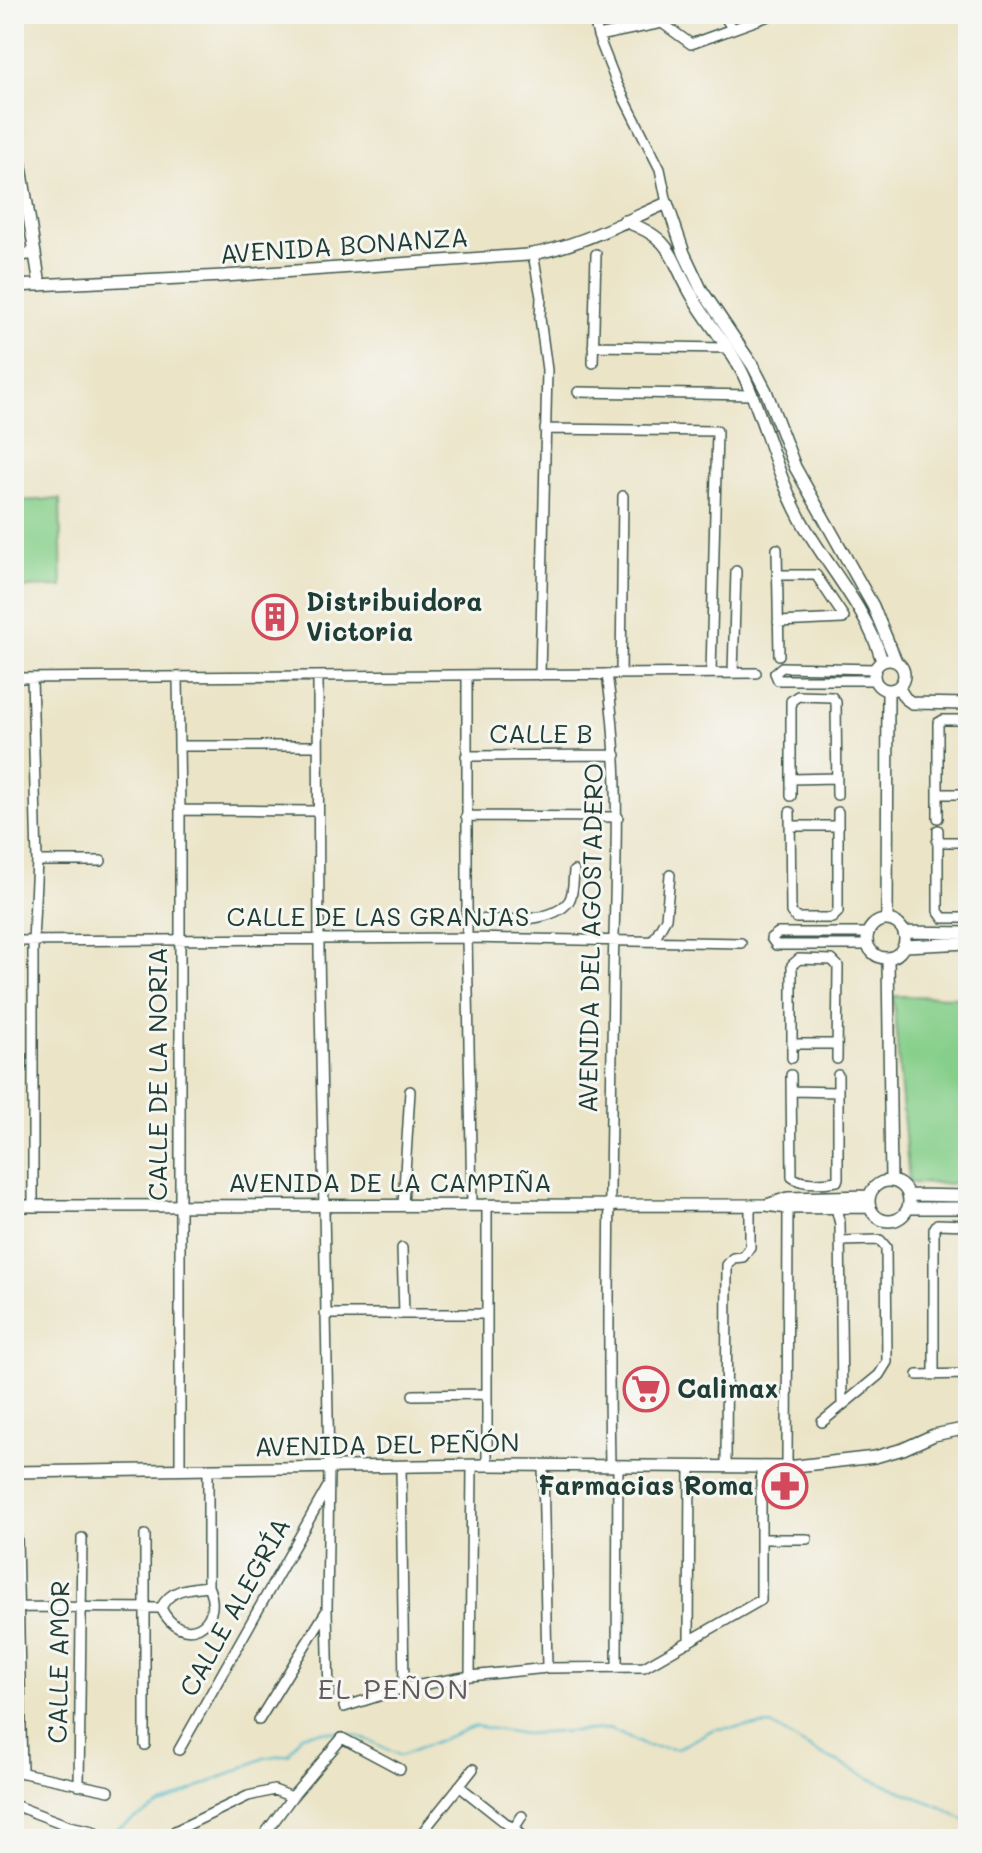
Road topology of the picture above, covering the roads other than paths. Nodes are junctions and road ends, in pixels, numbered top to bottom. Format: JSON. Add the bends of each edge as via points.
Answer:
{"nodes":[{"id":1,"x":593,"y":14,"type":"edge"},
{"id":2,"x":723,"y":14,"type":"edge"},
{"id":3,"x":774,"y":14,"type":"edge"},
{"id":4,"x":660,"y":19,"type":"edge"},
{"id":5,"x":732,"y":28,"type":"junction"},
{"id":6,"x":598,"y":36,"type":"junction"},
{"id":7,"x":14,"y":123,"type":"edge"},
{"id":8,"x":667,"y":203,"type":"junction"},
{"id":9,"x":624,"y":221,"type":"junction"},
{"id":10,"x":35,"y":253,"type":"junction"},
{"id":11,"x":533,"y":254,"type":"junction"},
{"id":12,"x":596,"y":254,"type":"dead end"},
{"id":13,"x":14,"y":256,"type":"edge"},
{"id":14,"x":40,"y":285,"type":"junction"},
{"id":15,"x":14,"y":286,"type":"edge"},
{"id":16,"x":711,"y":316,"type":"junction"},
{"id":17,"x":593,"y":346,"type":"junction"},
{"id":18,"x":728,"y":348,"type":"junction"},
{"id":19,"x":593,"y":363,"type":"dead end"},
{"id":20,"x":578,"y":392,"type":"dead end"},
{"id":21,"x":753,"y":395,"type":"junction"},
{"id":22,"x":545,"y":429,"type":"junction"},
{"id":23,"x":623,"y":496,"type":"dead end"},
{"id":24,"x":816,"y":507,"type":"junction"},
{"id":25,"x":796,"y":510,"type":"junction"},
{"id":26,"x":802,"y":522,"type":"junction"},
{"id":27,"x":777,"y":549,"type":"dead end"},
{"id":28,"x":736,"y":571,"type":"dead end"},
{"id":29,"x":777,"y":575,"type":"junction"},
{"id":30,"x":844,"y":587,"type":"junction"},
{"id":31,"x":831,"y":595,"type":"junction"},
{"id":32,"x":778,"y":622,"type":"junction"},
{"id":33,"x":779,"y":655,"type":"dead end"},
{"id":34,"x":896,"y":661,"type":"junction"},
{"id":35,"x":877,"y":670,"type":"junction"},
{"id":36,"x":711,"y":673,"type":"junction"},
{"id":37,"x":733,"y":673,"type":"junction"},
{"id":38,"x":756,"y":673,"type":"dead end"},
{"id":39,"x":607,"y":674,"type":"junction"},
{"id":40,"x":621,"y":674,"type":"junction"},
{"id":41,"x":540,"y":675,"type":"junction"},
{"id":42,"x":318,"y":676,"type":"junction"},
{"id":43,"x":467,"y":676,"type":"junction"},
{"id":44,"x":178,"y":677,"type":"junction"},
{"id":45,"x":14,"y":678,"type":"edge"},
{"id":46,"x":32,"y":678,"type":"junction"},
{"id":47,"x":813,"y":680,"type":"junction"},
{"id":48,"x":893,"y":688,"type":"junction"},
{"id":49,"x":814,"y":696,"type":"junction"},
{"id":50,"x":966,"y":704,"type":"edge"},
{"id":51,"x":966,"y":720,"type":"edge"},
{"id":52,"x":180,"y":746,"type":"junction"},
{"id":53,"x":318,"y":746,"type":"junction"},
{"id":54,"x":616,"y":755,"type":"junction"},
{"id":55,"x":466,"y":756,"type":"junction"},
{"id":56,"x":837,"y":778,"type":"junction"},
{"id":57,"x":791,"y":779,"type":"junction"},
{"id":58,"x":938,"y":794,"type":"junction"},
{"id":59,"x":968,"y":794,"type":"edge"},
{"id":60,"x":837,"y":795,"type":"dead end"},
{"id":61,"x":791,"y":796,"type":"dead end"},
{"id":62,"x":180,"y":810,"type":"junction"},
{"id":63,"x":318,"y":811,"type":"junction"},
{"id":64,"x":790,"y":812,"type":"dead end"},
{"id":65,"x":838,"y":812,"type":"dead end"},
{"id":66,"x":466,"y":816,"type":"junction"},
{"id":67,"x":618,"y":817,"type":"junction"},
{"id":68,"x":938,"y":818,"type":"dead end"},
{"id":69,"x":790,"y":826,"type":"junction"},
{"id":70,"x":838,"y":826,"type":"junction"},
{"id":71,"x":938,"y":830,"type":"dead end"},
{"id":72,"x":937,"y":842,"type":"junction"},
{"id":73,"x":968,"y":842,"type":"edge"},
{"id":74,"x":37,"y":861,"type":"junction"},
{"id":75,"x":101,"y":861,"type":"dead end"},
{"id":76,"x":574,"y":871,"type":"dead end"},
{"id":77,"x":670,"y":875,"type":"dead end"},
{"id":78,"x":965,"y":918,"type":"edge"},
{"id":79,"x":467,"y":919,"type":"junction"},
{"id":80,"x":812,"y":919,"type":"junction"},
{"id":81,"x":887,"y":919,"type":"junction"},
{"id":82,"x":904,"y":932,"type":"junction"},
{"id":83,"x":813,"y":933,"type":"junction"},
{"id":84,"x":966,"y":936,"type":"edge"},
{"id":85,"x":467,"y":938,"type":"junction"},
{"id":86,"x":180,"y":939,"type":"junction"},
{"id":87,"x":319,"y":939,"type":"junction"},
{"id":88,"x":868,"y":939,"type":"junction"},
{"id":89,"x":614,"y":940,"type":"junction"},
{"id":90,"x":14,"y":941,"type":"edge"},
{"id":91,"x":33,"y":941,"type":"junction"},
{"id":92,"x":653,"y":941,"type":"junction"},
{"id":93,"x":741,"y":943,"type":"dead end"},
{"id":94,"x":813,"y":945,"type":"junction"},
{"id":95,"x":905,"y":946,"type":"junction"},
{"id":96,"x":888,"y":959,"type":"junction"},
{"id":97,"x":813,"y":960,"type":"junction"},
{"id":98,"x":792,"y":1044,"type":"junction"},
{"id":99,"x":837,"y":1044,"type":"junction"},
{"id":100,"x":792,"y":1058,"type":"dead end"},
{"id":101,"x":837,"y":1059,"type":"dead end"},
{"id":102,"x":791,"y":1075,"type":"dead end"},
{"id":103,"x":838,"y":1075,"type":"dead end"},
{"id":104,"x":410,"y":1091,"type":"dead end"},
{"id":105,"x":791,"y":1091,"type":"junction"},
{"id":106,"x":838,"y":1092,"type":"junction"},
{"id":107,"x":891,"y":1181,"type":"junction"},
{"id":108,"x":827,"y":1195,"type":"junction"},
{"id":109,"x":968,"y":1196,"type":"edge"},
{"id":110,"x":870,"y":1202,"type":"junction"},
{"id":111,"x":909,"y":1202,"type":"junction"},
{"id":112,"x":802,"y":1203,"type":"junction"},
{"id":113,"x":472,"y":1204,"type":"junction"},
{"id":114,"x":487,"y":1204,"type":"junction"},
{"id":115,"x":610,"y":1204,"type":"junction"},
{"id":116,"x":33,"y":1205,"type":"junction"},
{"id":117,"x":179,"y":1205,"type":"junction"},
{"id":118,"x":403,"y":1205,"type":"junction"},
{"id":119,"x":750,"y":1205,"type":"junction"},
{"id":120,"x":766,"y":1205,"type":"junction"},
{"id":121,"x":14,"y":1206,"type":"edge"},
{"id":122,"x":323,"y":1206,"type":"junction"},
{"id":123,"x":788,"y":1208,"type":"junction"},
{"id":124,"x":960,"y":1208,"type":"edge"},
{"id":125,"x":961,"y":1224,"type":"edge"},
{"id":126,"x":14,"y":1226,"type":"edge"},
{"id":127,"x":840,"y":1241,"type":"junction"},
{"id":128,"x":402,"y":1248,"type":"dead end"},
{"id":129,"x":325,"y":1314,"type":"junction"},
{"id":130,"x":404,"y":1314,"type":"junction"},
{"id":131,"x":487,"y":1314,"type":"junction"},
{"id":132,"x":968,"y":1374,"type":"edge"},
{"id":133,"x":918,"y":1375,"type":"dead end"},
{"id":134,"x":934,"y":1375,"type":"junction"},
{"id":135,"x":487,"y":1394,"type":"junction"},
{"id":136,"x":413,"y":1395,"type":"dead end"},
{"id":137,"x":842,"y":1405,"type":"junction"},
{"id":138,"x":822,"y":1422,"type":"dead end"},
{"id":139,"x":968,"y":1428,"type":"edge"},
{"id":140,"x":487,"y":1465,"type":"junction"},
{"id":141,"x":401,"y":1466,"type":"junction"},
{"id":142,"x":472,"y":1466,"type":"junction"},
{"id":143,"x":543,"y":1466,"type":"junction"},
{"id":144,"x":614,"y":1466,"type":"junction"},
{"id":145,"x":690,"y":1466,"type":"junction"},
{"id":146,"x":726,"y":1466,"type":"junction"},
{"id":147,"x":329,"y":1467,"type":"junction"},
{"id":148,"x":761,"y":1467,"type":"junction"},
{"id":149,"x":787,"y":1467,"type":"junction"},
{"id":150,"x":180,"y":1470,"type":"junction"},
{"id":151,"x":208,"y":1470,"type":"junction"},
{"id":152,"x":14,"y":1472,"type":"edge"},
{"id":153,"x":329,"y":1485,"type":"junction"},
{"id":154,"x":145,"y":1535,"type":"dead end"},
{"id":155,"x":17,"y":1538,"type":"dead end"},
{"id":156,"x":82,"y":1538,"type":"dead end"},
{"id":157,"x":762,"y":1539,"type":"junction"},
{"id":158,"x":807,"y":1539,"type":"dead end"},
{"id":159,"x":208,"y":1586,"type":"junction"},
{"id":160,"x":16,"y":1607,"type":"edge"},
{"id":161,"x":161,"y":1608,"type":"junction"},
{"id":162,"x":82,"y":1609,"type":"junction"},
{"id":163,"x":144,"y":1609,"type":"junction"},
{"id":164,"x":327,"y":1610,"type":"junction"},
{"id":165,"x":689,"y":1642,"type":"junction"},
{"id":166,"x":547,"y":1668,"type":"junction"},
{"id":167,"x":617,"y":1668,"type":"junction"},
{"id":168,"x":470,"y":1676,"type":"junction"},
{"id":169,"x":404,"y":1688,"type":"junction"},
{"id":170,"x":329,"y":1696,"type":"dead end"},
{"id":171,"x":344,"y":1707,"type":"dead end"},
{"id":172,"x":259,"y":1720,"type":"dead end"},
{"id":173,"x":145,"y":1745,"type":"dead end"},
{"id":174,"x":179,"y":1750,"type":"dead end"},
{"id":175,"x":400,"y":1769,"type":"dead end"},
{"id":176,"x":473,"y":1769,"type":"dead end"},
{"id":177,"x":18,"y":1772,"type":"edge"},
{"id":178,"x":79,"y":1786,"type":"junction"},
{"id":179,"x":459,"y":1786,"type":"junction"},
{"id":180,"x":109,"y":1791,"type":"dead end"},
{"id":181,"x":292,"y":1797,"type":"junction"},
{"id":182,"x":14,"y":1805,"type":"edge"},
{"id":183,"x":522,"y":1816,"type":"dead end"},
{"id":184,"x":514,"y":1830,"type":"junction"},
{"id":185,"x":93,"y":1831,"type":"dead end"},
{"id":186,"x":172,"y":1839,"type":"edge"},
{"id":187,"x":261,"y":1839,"type":"edge"},
{"id":188,"x":417,"y":1839,"type":"edge"},
{"id":189,"x":507,"y":1839,"type":"edge"},
{"id":190,"x":526,"y":1839,"type":"edge"},
{"id":191,"x":606,"y":1839,"type":"edge"},
{"id":192,"x":665,"y":1839,"type":"edge"}],
"edges":[{"from":1,"to":6,"type":"street"},
{"from":2,"to":5,"type":"street"},
{"from":3,"to":5,"type":"street"},
{"from":4,"to":5,"type":"street","via":[[691,44]]},
{"from":4,"to":6,"type":"street"},
{"from":6,"to":8,"type":"street","via":[[660,169]]},
{"from":7,"to":10,"type":"street"},
{"from":8,"to":9,"type":"street","name":"AVENIDA BONANZA"},
{"from":8,"to":16,"type":"street"},
{"from":9,"to":11,"type":"street","name":"AVENIDA BONANZA"},
{"from":9,"to":16,"type":"street","via":[[664,242]]},
{"from":10,"to":13,"type":"street"},
{"from":10,"to":14,"type":"street"},
{"from":11,"to":14,"type":"street","name":"AVENIDA BONANZA"},
{"from":11,"to":22,"type":"street","via":[[546,347]]},
{"from":12,"to":17,"type":"street"},
{"from":14,"to":15,"type":"street","name":"AVENIDA BONANZA"},
{"from":16,"to":18,"type":"street"},
{"from":16,"to":24,"type":"street","via":[[759,377]]},
{"from":17,"to":18,"type":"street"},
{"from":17,"to":19,"type":"street"},
{"from":18,"to":21,"type":"street"},
{"from":20,"to":21,"type":"street"},
{"from":21,"to":25,"type":"street"},
{"from":22,"to":36,"type":"street","via":[[717,431]]},
{"from":22,"to":41,"type":"street"},
{"from":23,"to":40,"type":"street"},
{"from":24,"to":25,"type":"street","via":[[804,504]]},
{"from":24,"to":26,"type":"street","via":[[811,519]]},
{"from":24,"to":34,"type":"street","via":[[873,606]]},
{"from":25,"to":26,"type":"street"},
{"from":26,"to":30,"type":"street"},
{"from":27,"to":29,"type":"street"},
{"from":28,"to":37,"type":"street"},
{"from":29,"to":31,"type":"street","via":[[814,573]]},
{"from":29,"to":32,"type":"street"},
{"from":30,"to":31,"type":"street"},
{"from":30,"to":35,"type":"street","via":[[878,646]]},
{"from":31,"to":32,"type":"street","via":[[843,619]]},
{"from":32,"to":33,"type":"street"},
{"from":34,"to":35,"type":"street"},
{"from":34,"to":48,"type":"street","via":[[904,675]]},
{"from":35,"to":47,"type":"street"},
{"from":35,"to":47,"type":"street","via":[[782,667],[775,673],[778,680]]},
{"from":35,"to":48,"type":"street","via":[[880,687]]},
{"from":36,"to":37,"type":"street"},
{"from":36,"to":40,"type":"street"},
{"from":37,"to":38,"type":"street"},
{"from":39,"to":40,"type":"street"},
{"from":39,"to":41,"type":"street"},
{"from":39,"to":54,"type":"street","name":"AVENIDA DEL AGOSTADERO"},
{"from":41,"to":43,"type":"street"},
{"from":42,"to":43,"type":"street"},
{"from":42,"to":44,"type":"street"},
{"from":42,"to":53,"type":"street"},
{"from":43,"to":55,"type":"street"},
{"from":44,"to":46,"type":"street"},
{"from":44,"to":52,"type":"street","name":"CALLE DE LA NORIA"},
{"from":45,"to":46,"type":"street"},
{"from":46,"to":74,"type":"street"},
{"from":47,"to":49,"type":"street"},
{"from":48,"to":50,"type":"street","via":[[912,703]]},
{"from":48,"to":81,"type":"street"},
{"from":49,"to":56,"type":"street","via":[[836,702]]},
{"from":49,"to":57,"type":"street","via":[[791,701]]},
{"from":50,"to":51,"type":"street"},
{"from":51,"to":58,"type":"street","via":[[938,723]]},
{"from":52,"to":53,"type":"street"},
{"from":52,"to":62,"type":"street","name":"CALLE DE LA NORIA"},
{"from":53,"to":63,"type":"street"},
{"from":54,"to":55,"type":"street","name":"CALLE B"},
{"from":54,"to":67,"type":"street","name":"AVENIDA DEL AGOSTADERO"},
{"from":55,"to":66,"type":"street"},
{"from":56,"to":57,"type":"street"},
{"from":56,"to":60,"type":"street"},
{"from":57,"to":61,"type":"street"},
{"from":58,"to":59,"type":"street"},
{"from":58,"to":68,"type":"street"},
{"from":62,"to":63,"type":"street"},
{"from":62,"to":86,"type":"street","name":"CALLE DE LA NORIA"},
{"from":63,"to":87,"type":"street"},
{"from":64,"to":69,"type":"street"},
{"from":65,"to":70,"type":"street"},
{"from":66,"to":67,"type":"street"},
{"from":66,"to":79,"type":"street"},
{"from":67,"to":89,"type":"street","name":"AVENIDA DEL AGOSTADERO"},
{"from":69,"to":70,"type":"street"},
{"from":69,"to":80,"type":"street","via":[[791,912],[796,918]]},
{"from":70,"to":80,"type":"street","via":[[838,912],[832,918]]},
{"from":71,"to":72,"type":"street"},
{"from":72,"to":73,"type":"street"},
{"from":72,"to":78,"type":"street","via":[[938,911],[943,918]]},
{"from":74,"to":75,"type":"street"},
{"from":74,"to":91,"type":"street"},
{"from":76,"to":79,"type":"street","via":[[568,904],[538,919]]},
{"from":77,"to":92,"type":"street","via":[[666,918]]},
{"from":78,"to":84,"type":"street"},
{"from":79,"to":85,"type":"street"},
{"from":80,"to":83,"type":"street"},
{"from":81,"to":82,"type":"street"},
{"from":81,"to":88,"type":"street","via":[[876,923]]},
{"from":82,"to":84,"type":"street"},
{"from":82,"to":95,"type":"street"},
{"from":83,"to":88,"type":"street"},
{"from":83,"to":94,"type":"street","via":[[778,933],[771,938],[776,945]]},
{"from":84,"to":95,"type":"street"},
{"from":85,"to":87,"type":"street","name":"CALLE DE LAS GRANJAS"},
{"from":85,"to":89,"type":"street","name":"CALLE DE LAS GRANJAS"},
{"from":85,"to":113,"type":"street"},
{"from":86,"to":87,"type":"street","name":"CALLE DE LAS GRANJAS"},
{"from":86,"to":91,"type":"street","name":"CALLE DE LAS GRANJAS"},
{"from":86,"to":117,"type":"street","name":"CALLE DE LA NORIA"},
{"from":87,"to":122,"type":"street"},
{"from":88,"to":94,"type":"street"},
{"from":88,"to":96,"type":"street","via":[[876,955]]},
{"from":89,"to":92,"type":"street","name":"CALLE DE LAS GRANJAS"},
{"from":89,"to":115,"type":"street","name":"AVENIDA DEL AGOSTADERO"},
{"from":90,"to":91,"type":"street","name":"CALLE DE LAS GRANJAS"},
{"from":91,"to":116,"type":"street"},
{"from":92,"to":93,"type":"street","name":"CALLE DE LAS GRANJAS"},
{"from":94,"to":97,"type":"street"},
{"from":95,"to":96,"type":"street"},
{"from":96,"to":107,"type":"street"},
{"from":97,"to":98,"type":"street","via":[[799,959],[792,965]]},
{"from":97,"to":99,"type":"street","via":[[832,960],[838,966]]},
{"from":98,"to":99,"type":"street"},
{"from":98,"to":100,"type":"street"},
{"from":99,"to":101,"type":"street"},
{"from":102,"to":105,"type":"street"},
{"from":103,"to":106,"type":"street"},
{"from":104,"to":118,"type":"street"},
{"from":105,"to":106,"type":"street"},
{"from":105,"to":108,"type":"street","via":[[792,1177]]},
{"from":106,"to":108,"type":"street","via":[[838,1178]]},
{"from":107,"to":110,"type":"street","via":[[877,1185]]},
{"from":107,"to":111,"type":"street","via":[[902,1185]]},
{"from":108,"to":110,"type":"street","name":"AVENIDA DE LA CAMPIÑA"},
{"from":108,"to":110,"type":"street","name":"AVENIDA DE LA CAMPIÑA"},
{"from":108,"to":112,"type":"street","name":"AVENIDA DE LA CAMPIÑA"},
{"from":108,"to":127,"type":"street","via":[[840,1224]]},
{"from":109,"to":111,"type":"street"},
{"from":110,"to":111,"type":"street","via":[[875,1216],[889,1222],[899,1219]]},
{"from":111,"to":124,"type":"street"},
{"from":112,"to":120,"type":"street","name":"AVENIDA DE LA CAMPIÑA","via":[[778,1200]]},
{"from":112,"to":123,"type":"street","name":"AVENIDA DE LA CAMPIÑA"},
{"from":113,"to":114,"type":"street","name":"AVENIDA DE LA CAMPIÑA"},
{"from":113,"to":118,"type":"street","name":"AVENIDA DE LA CAMPIÑA"},
{"from":114,"to":115,"type":"street","name":"AVENIDA DE LA CAMPIÑA"},
{"from":114,"to":131,"type":"street"},
{"from":115,"to":119,"type":"street","name":"AVENIDA DE LA CAMPIÑA"},
{"from":115,"to":144,"type":"street","name":"AVENIDA DEL AGOSTADERO","via":[[607,1338]]},
{"from":116,"to":117,"type":"street","name":"AVENIDA DE LA CAMPIÑA"},
{"from":116,"to":121,"type":"street","name":"AVENIDA DE LA CAMPIÑA"},
{"from":117,"to":122,"type":"street","name":"AVENIDA DE LA CAMPIÑA"},
{"from":117,"to":150,"type":"street","name":"CALLE DE LA NORIA"},
{"from":118,"to":122,"type":"street","name":"AVENIDA DE LA CAMPIÑA"},
{"from":119,"to":120,"type":"street","name":"AVENIDA DE LA CAMPIÑA"},
{"from":119,"to":146,"type":"street","via":[[750,1247],[727,1265]]},
{"from":120,"to":123,"type":"street","name":"AVENIDA DE LA CAMPIÑA"},
{"from":121,"to":126,"type":"street"},
{"from":122,"to":129,"type":"street"},
{"from":123,"to":149,"type":"street"},
{"from":124,"to":125,"type":"street"},
{"from":125,"to":134,"type":"street","via":[[937,1224],[934,1229]]},
{"from":127,"to":137,"type":"street"},
{"from":127,"to":137,"type":"street","via":[[880,1240],[886,1247],[887,1362]]},
{"from":128,"to":130,"type":"street"},
{"from":129,"to":130,"type":"street"},
{"from":129,"to":147,"type":"street"},
{"from":130,"to":131,"type":"street"},
{"from":131,"to":135,"type":"street"},
{"from":132,"to":134,"type":"street"},
{"from":133,"to":134,"type":"street"},
{"from":135,"to":136,"type":"street"},
{"from":135,"to":140,"type":"street"},
{"from":137,"to":138,"type":"street"},
{"from":139,"to":149,"type":"street","name":"AVENIDA DEL PEÑÓN","via":[[875,1457]]},
{"from":140,"to":142,"type":"street","name":"AVENIDA DEL PEÑÓN"},
{"from":140,"to":143,"type":"street","name":"AVENIDA DEL PEÑÓN"},
{"from":141,"to":142,"type":"street","name":"AVENIDA DEL PEÑÓN"},
{"from":141,"to":147,"type":"street","name":"AVENIDA DEL PEÑÓN"},
{"from":141,"to":169,"type":"street"},
{"from":142,"to":168,"type":"street"},
{"from":143,"to":144,"type":"street","name":"AVENIDA DEL PEÑÓN"},
{"from":143,"to":166,"type":"street"},
{"from":144,"to":145,"type":"street","name":"AVENIDA DEL PEÑÓN"},
{"from":144,"to":167,"type":"street","name":"AVENIDA DEL AGOSTADERO"},
{"from":145,"to":146,"type":"street","name":"AVENIDA DEL PEÑÓN"},
{"from":145,"to":165,"type":"street"},
{"from":146,"to":148,"type":"street","name":"AVENIDA DEL PEÑÓN"},
{"from":147,"to":151,"type":"street","name":"AVENIDA DEL PEÑÓN"},
{"from":147,"to":153,"type":"street"},
{"from":148,"to":149,"type":"street","name":"AVENIDA DEL PEÑÓN"},
{"from":148,"to":157,"type":"street"},
{"from":150,"to":151,"type":"street","name":"AVENIDA DEL PEÑÓN"},
{"from":150,"to":152,"type":"street","name":"AVENIDA DEL PEÑÓN"},
{"from":151,"to":159,"type":"street","name":"CALLE ALEGRÍA"},
{"from":153,"to":164,"type":"street"},
{"from":153,"to":174,"type":"street","name":"CALLE ALEGRÍA"},
{"from":154,"to":163,"type":"street"},
{"from":155,"to":160,"type":"street"},
{"from":156,"to":162,"type":"street","name":"CALLE AMOR"},
{"from":157,"to":158,"type":"street"},
{"from":157,"to":165,"type":"street","via":[[761,1600]]},
{"from":159,"to":161,"type":"street","name":"CALLE ALEGRÍA","via":[[175,1592]]},
{"from":159,"to":161,"type":"street","name":"CALLE ALEGRÍA","via":[[210,1616],[200,1628],[177,1627]]},
{"from":160,"to":162,"type":"street"},
{"from":160,"to":177,"type":"street"},
{"from":161,"to":163,"type":"street"},
{"from":162,"to":163,"type":"street"},
{"from":162,"to":178,"type":"street","name":"CALLE AMOR"},
{"from":163,"to":173,"type":"street"},
{"from":164,"to":170,"type":"street"},
{"from":164,"to":172,"type":"street"},
{"from":165,"to":167,"type":"street","via":[[644,1667]]},
{"from":166,"to":167,"type":"street"},
{"from":166,"to":168,"type":"street"},
{"from":168,"to":169,"type":"street"},
{"from":169,"to":171,"type":"street"},
{"from":175,"to":181,"type":"street","via":[[342,1738]]},
{"from":176,"to":179,"type":"street"},
{"from":177,"to":178,"type":"street"},
{"from":178,"to":180,"type":"street"},
{"from":179,"to":184,"type":"street"},
{"from":179,"to":188,"type":"street"},
{"from":181,"to":186,"type":"street","via":[[274,1790],[248,1796],[175,1831]]},
{"from":181,"to":187,"type":"street"},
{"from":182,"to":185,"type":"street"},
{"from":183,"to":184,"type":"street"},
{"from":184,"to":189,"type":"street"},
{"from":184,"to":190,"type":"street"},
{"from":191,"to":192,"type":"street"}]}
